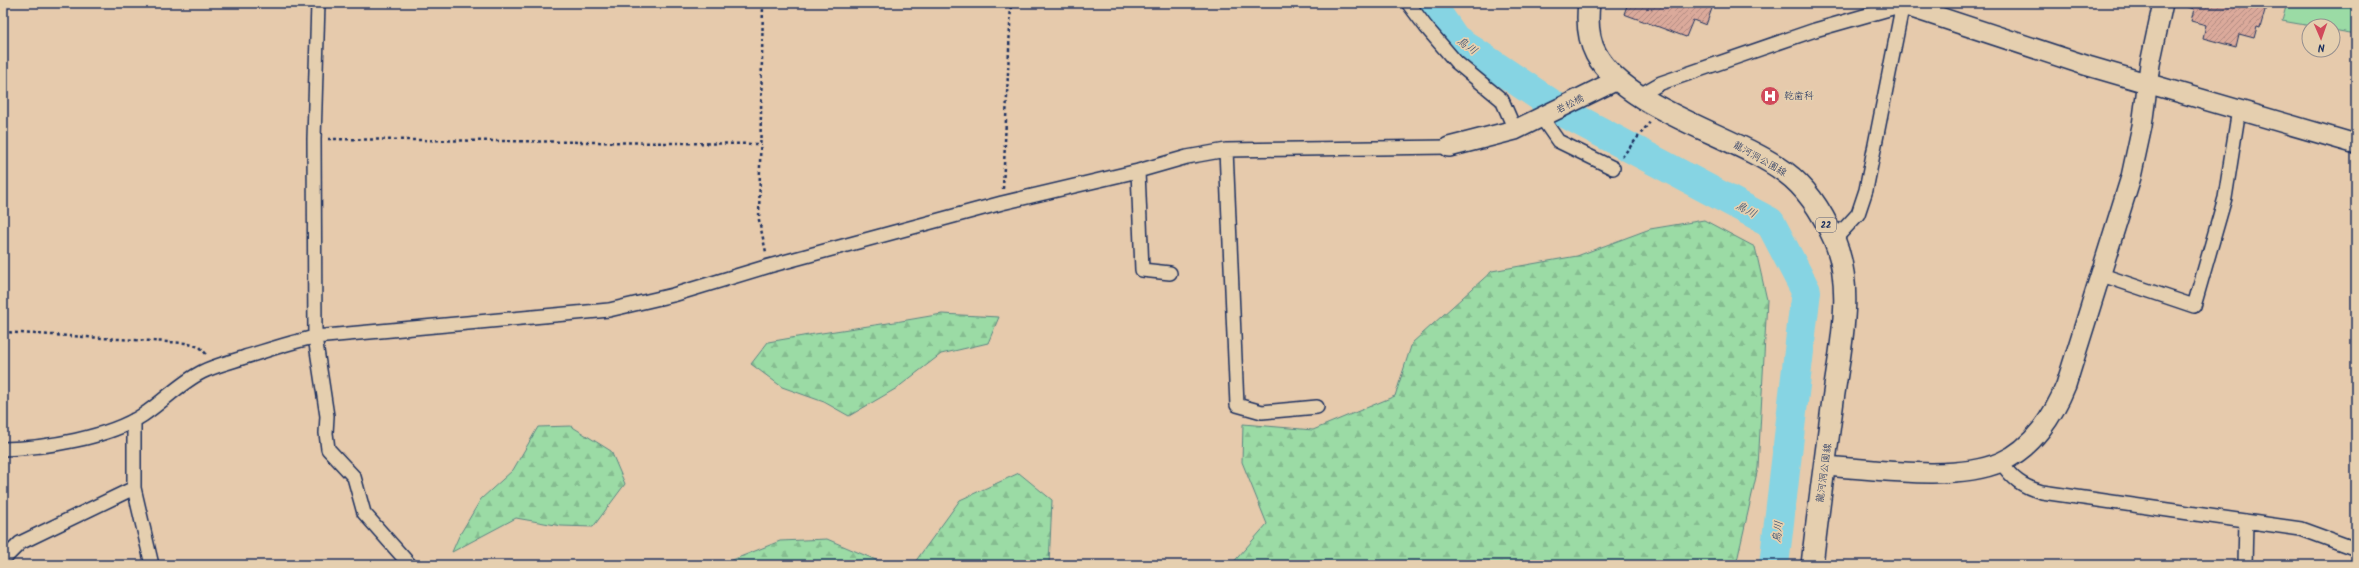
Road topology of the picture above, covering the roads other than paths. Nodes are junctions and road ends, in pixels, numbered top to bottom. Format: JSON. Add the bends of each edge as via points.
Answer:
{"nodes":[{"id":1,"x":318,"y":3,"type":"edge"},
{"id":2,"x":1408,"y":3,"type":"edge"},
{"id":3,"x":1589,"y":3,"type":"edge"},
{"id":4,"x":2163,"y":3,"type":"edge"},
{"id":5,"x":1903,"y":4,"type":"edge"},
{"id":6,"x":2148,"y":82,"type":"junction"},
{"id":7,"x":1608,"y":84,"type":"junction"},
{"id":8,"x":1640,"y":95,"type":"junction"},
{"id":9,"x":2238,"y":108,"type":"junction"},
{"id":10,"x":1542,"y":118,"type":"junction"},
{"id":11,"x":1515,"y":130,"type":"junction"},
{"id":12,"x":2356,"y":144,"type":"edge"},
{"id":13,"x":1449,"y":147,"type":"joint"},
{"id":14,"x":1226,"y":150,"type":"junction"},
{"id":15,"x":1613,"y":168,"type":"dead end"},
{"id":16,"x":1138,"y":171,"type":"junction"},
{"id":17,"x":1834,"y":240,"type":"junction"},
{"id":18,"x":1170,"y":273,"type":"dead end"},
{"id":19,"x":2102,"y":275,"type":"junction"},
{"id":20,"x":315,"y":337,"type":"junction"},
{"id":21,"x":1317,"y":407,"type":"dead end"},
{"id":22,"x":134,"y":420,"type":"junction"},
{"id":23,"x":3,"y":449,"type":"edge"},
{"id":24,"x":2001,"y":462,"type":"junction"},
{"id":25,"x":1825,"y":466,"type":"junction"},
{"id":26,"x":134,"y":488,"type":"junction"},
{"id":27,"x":2246,"y":521,"type":"junction"},
{"id":28,"x":2356,"y":549,"type":"edge"},
{"id":29,"x":3,"y":560,"type":"edge"},
{"id":30,"x":152,"y":565,"type":"edge"},
{"id":31,"x":410,"y":565,"type":"edge"},
{"id":32,"x":1812,"y":565,"type":"edge"},
{"id":33,"x":2245,"y":565,"type":"edge"}],
"edges":[{"from":1,"to":20,"type":"street","via":[[314,139]]},
{"from":2,"to":11,"type":"street","via":[[1456,62],[1502,100]]},
{"from":3,"to":7,"type":"main road","name":"龍河洞公園線","number":"22","via":[[1590,39]]},
{"from":4,"to":6,"type":"street"},
{"from":5,"to":6,"type":"street","via":[[2088,66]]},
{"from":5,"to":8,"type":"street","via":[[1815,30],[1661,83]]},
{"from":5,"to":17,"type":"street","via":[[1866,190],[1858,214]]},
{"from":6,"to":9,"type":"street"},
{"from":6,"to":19,"type":"street","via":[[2131,177]]},
{"from":7,"to":8,"type":"main road","name":"龍河洞公園線","number":"22"},
{"from":7,"to":10,"type":"street","name":"岩松橋"},
{"from":8,"to":17,"type":"main road","name":"龍河洞公園線","number":"22","via":[[1786,172],[1814,202]]},
{"from":9,"to":12,"type":"street"},
{"from":9,"to":19,"type":"street","via":[[2225,198],[2194,306]]},
{"from":10,"to":11,"type":"street","name":"岩松橋"},
{"from":10,"to":15,"type":"street","via":[[1558,141]]},
{"from":11,"to":13,"type":"street","name":"岩松橋"},
{"from":13,"to":14,"type":"street"},
{"from":14,"to":16,"type":"street","via":[[1187,157]]},
{"from":14,"to":21,"type":"street","via":[[1237,405],[1262,412]]},
{"from":16,"to":18,"type":"street","via":[[1142,270]]},
{"from":16,"to":20,"type":"street","via":[[1002,203],[769,266],[673,295],[601,311]]},
{"from":17,"to":25,"type":"main road","name":"龍河洞公園線","number":"22","via":[[1842,271],[1843,320]]},
{"from":19,"to":24,"type":"street","via":[[2056,410],[2024,447]]},
{"from":20,"to":22,"type":"street","via":[[216,366],[186,381]]},
{"from":20,"to":31,"type":"street","via":[[327,416],[328,450],[354,477],[364,513]]},
{"from":22,"to":23,"type":"street","via":[[88,437],[26,448]]},
{"from":22,"to":26,"type":"street"},
{"from":24,"to":25,"type":"street","via":[[1977,469],[1947,472]]},
{"from":24,"to":27,"type":"street","via":[[2009,475],[2029,489]]},
{"from":25,"to":32,"type":"main road","name":"龍河洞公園線","number":"22"},
{"from":26,"to":29,"type":"street","via":[[20,543]]},
{"from":26,"to":30,"type":"street"},
{"from":27,"to":28,"type":"street","via":[[2301,529]]},
{"from":27,"to":33,"type":"street"}]}
